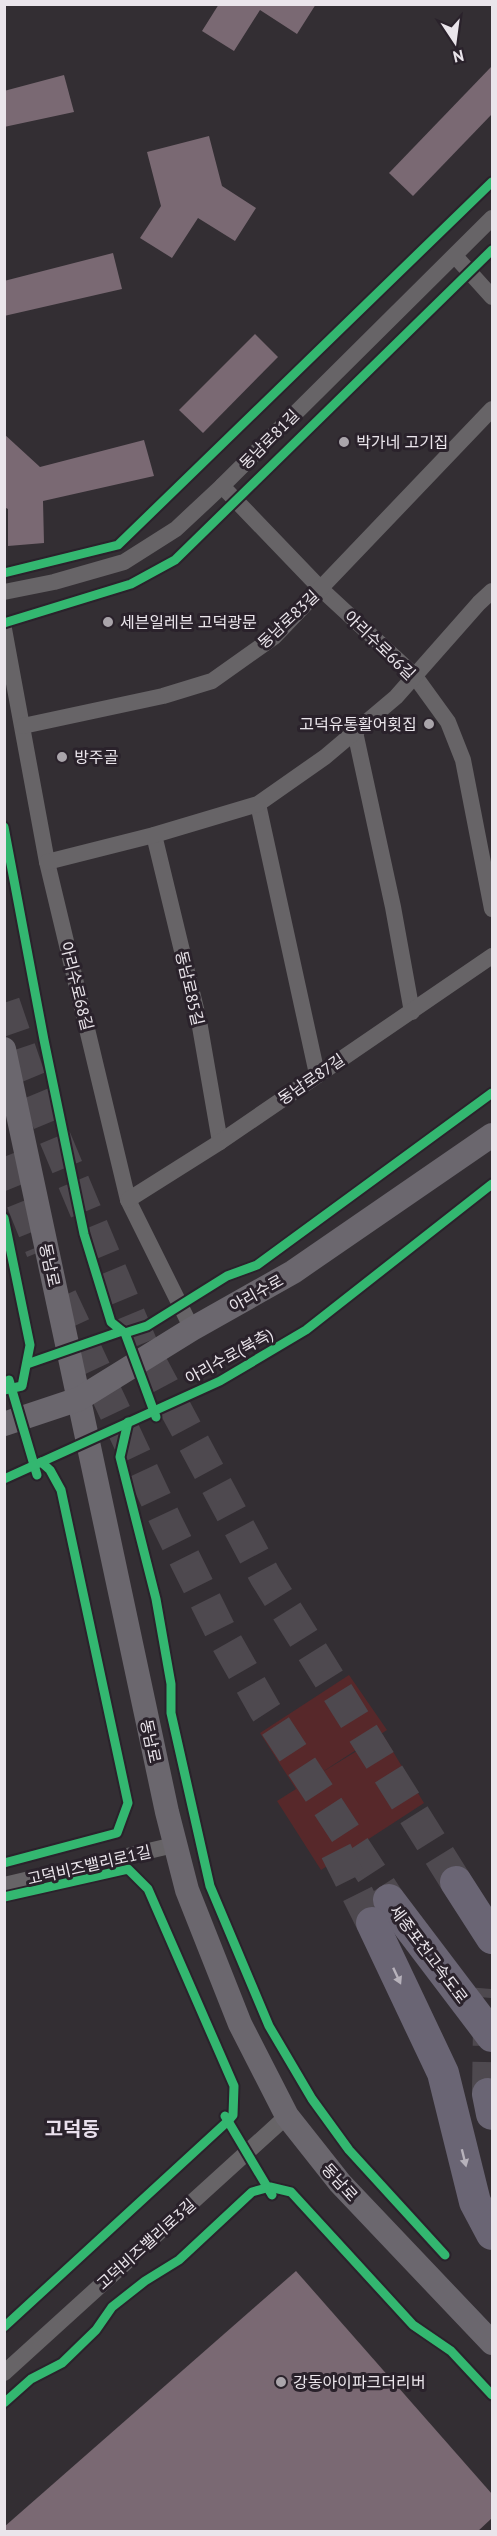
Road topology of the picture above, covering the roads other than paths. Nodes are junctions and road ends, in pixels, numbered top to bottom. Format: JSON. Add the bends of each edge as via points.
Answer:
{"nodes":[{"id":1,"x":492,"y":218,"type":"edge"},
{"id":2,"x":455,"y":256,"type":"junction"},
{"id":3,"x":492,"y":297,"type":"edge"},
{"id":4,"x":492,"y":409,"type":"edge"},
{"id":5,"x":222,"y":486,"type":"junction"},
{"id":6,"x":321,"y":589,"type":"junction"},
{"id":7,"x":492,"y":591,"type":"edge"},
{"id":8,"x":4,"y":592,"type":"edge"},
{"id":9,"x":4,"y":630,"type":"edge"},
{"id":10,"x":414,"y":675,"type":"junction"},
{"id":11,"x":23,"y":726,"type":"junction"},
{"id":12,"x":355,"y":732,"type":"junction"},
{"id":13,"x":258,"y":804,"type":"junction"},
{"id":14,"x":154,"y":835,"type":"junction"},
{"id":15,"x":47,"y":862,"type":"junction"},
{"id":16,"x":492,"y":909,"type":"edge"},
{"id":17,"x":492,"y":956,"type":"edge"},
{"id":18,"x":411,"y":1012,"type":"junction"},
{"id":19,"x":4,"y":1049,"type":"edge"},
{"id":20,"x":316,"y":1074,"type":"junction"},
{"id":21,"x":492,"y":1135,"type":"edge"},
{"id":22,"x":220,"y":1142,"type":"junction"},
{"id":23,"x":128,"y":1200,"type":"junction"},
{"id":24,"x":192,"y":1329,"type":"junction"},
{"id":25,"x":79,"y":1399,"type":"junction"},
{"id":26,"x":4,"y":1424,"type":"edge"},
{"id":27,"x":174,"y":1845,"type":"junction"},
{"id":28,"x":4,"y":1885,"type":"edge"},
{"id":29,"x":492,"y":1920,"type":"edge"},
{"id":30,"x":492,"y":1938,"type":"edge"},
{"id":31,"x":492,"y":2036,"type":"edge"},
{"id":32,"x":287,"y":2116,"type":"junction"},
{"id":33,"x":492,"y":2234,"type":"edge"},
{"id":34,"x":492,"y":2343,"type":"edge"},
{"id":35,"x":4,"y":2373,"type":"edge"}],
"edges":[{"from":1,"to":2,"type":"street","name":"동남로81길"},
{"from":2,"to":3,"type":"street"},
{"from":2,"to":5,"type":"street","name":"동남로81길"},
{"from":4,"to":6,"type":"street","name":"동남로83길"},
{"from":5,"to":6,"type":"street","name":"아리수로66길"},
{"from":5,"to":8,"type":"street","name":"동남로81길","via":[[176,529],[124,562]]},
{"from":6,"to":10,"type":"street","name":"아리수로66길"},
{"from":6,"to":11,"type":"street","name":"동남로83길","via":[[274,637],[212,681],[163,696]]},
{"from":7,"to":10,"type":"street"},
{"from":9,"to":11,"type":"street","name":"아리수로68길"},
{"from":10,"to":12,"type":"street","via":[[396,697]]},
{"from":10,"to":16,"type":"street","name":"아리수로66길","via":[[448,722],[463,760]]},
{"from":11,"to":15,"type":"street","name":"아리수로68길"},
{"from":12,"to":13,"type":"street"},
{"from":12,"to":18,"type":"street"},
{"from":13,"to":14,"type":"street"},
{"from":13,"to":20,"type":"street"},
{"from":14,"to":15,"type":"street"},
{"from":14,"to":22,"type":"street","name":"동남로85길","via":[[198,1021]]},
{"from":15,"to":23,"type":"street","name":"아리수로68길"},
{"from":17,"to":18,"type":"street","name":"동남로87길"},
{"from":18,"to":20,"type":"street","name":"동남로87길"},
{"from":19,"to":25,"type":"main road","name":"동남로"},
{"from":20,"to":22,"type":"street","name":"동남로87길"},
{"from":21,"to":24,"type":"main road","name":"아리수로","via":[[293,1272]]},
{"from":22,"to":23,"type":"street","name":"동남로87길"},
{"from":23,"to":24,"type":"street","name":"아리수로68길"},
{"from":24,"to":25,"type":"main road","name":"아리수로"},
{"from":25,"to":26,"type":"main road","name":"아리수로"},
{"from":25,"to":27,"type":"main road","name":"동남로"},
{"from":27,"to":28,"type":"street","name":"고덕비즈밸리로1길"},
{"from":27,"to":32,"type":"main road","name":"동남로","via":[[187,1890],[240,2024]]},
{"from":29,"to":30,"type":"highway","via":[[456,1882]]},
{"from":31,"to":33,"type":"highway","name":"세종포천고속도로","one_way":true,"via":[[380,1912],[443,2073],[475,2202]]},
{"from":32,"to":34,"type":"main road","name":"동남로","via":[[340,2182]]},
{"from":32,"to":35,"type":"street","name":"고덕비즈밸리로3길"}]}
